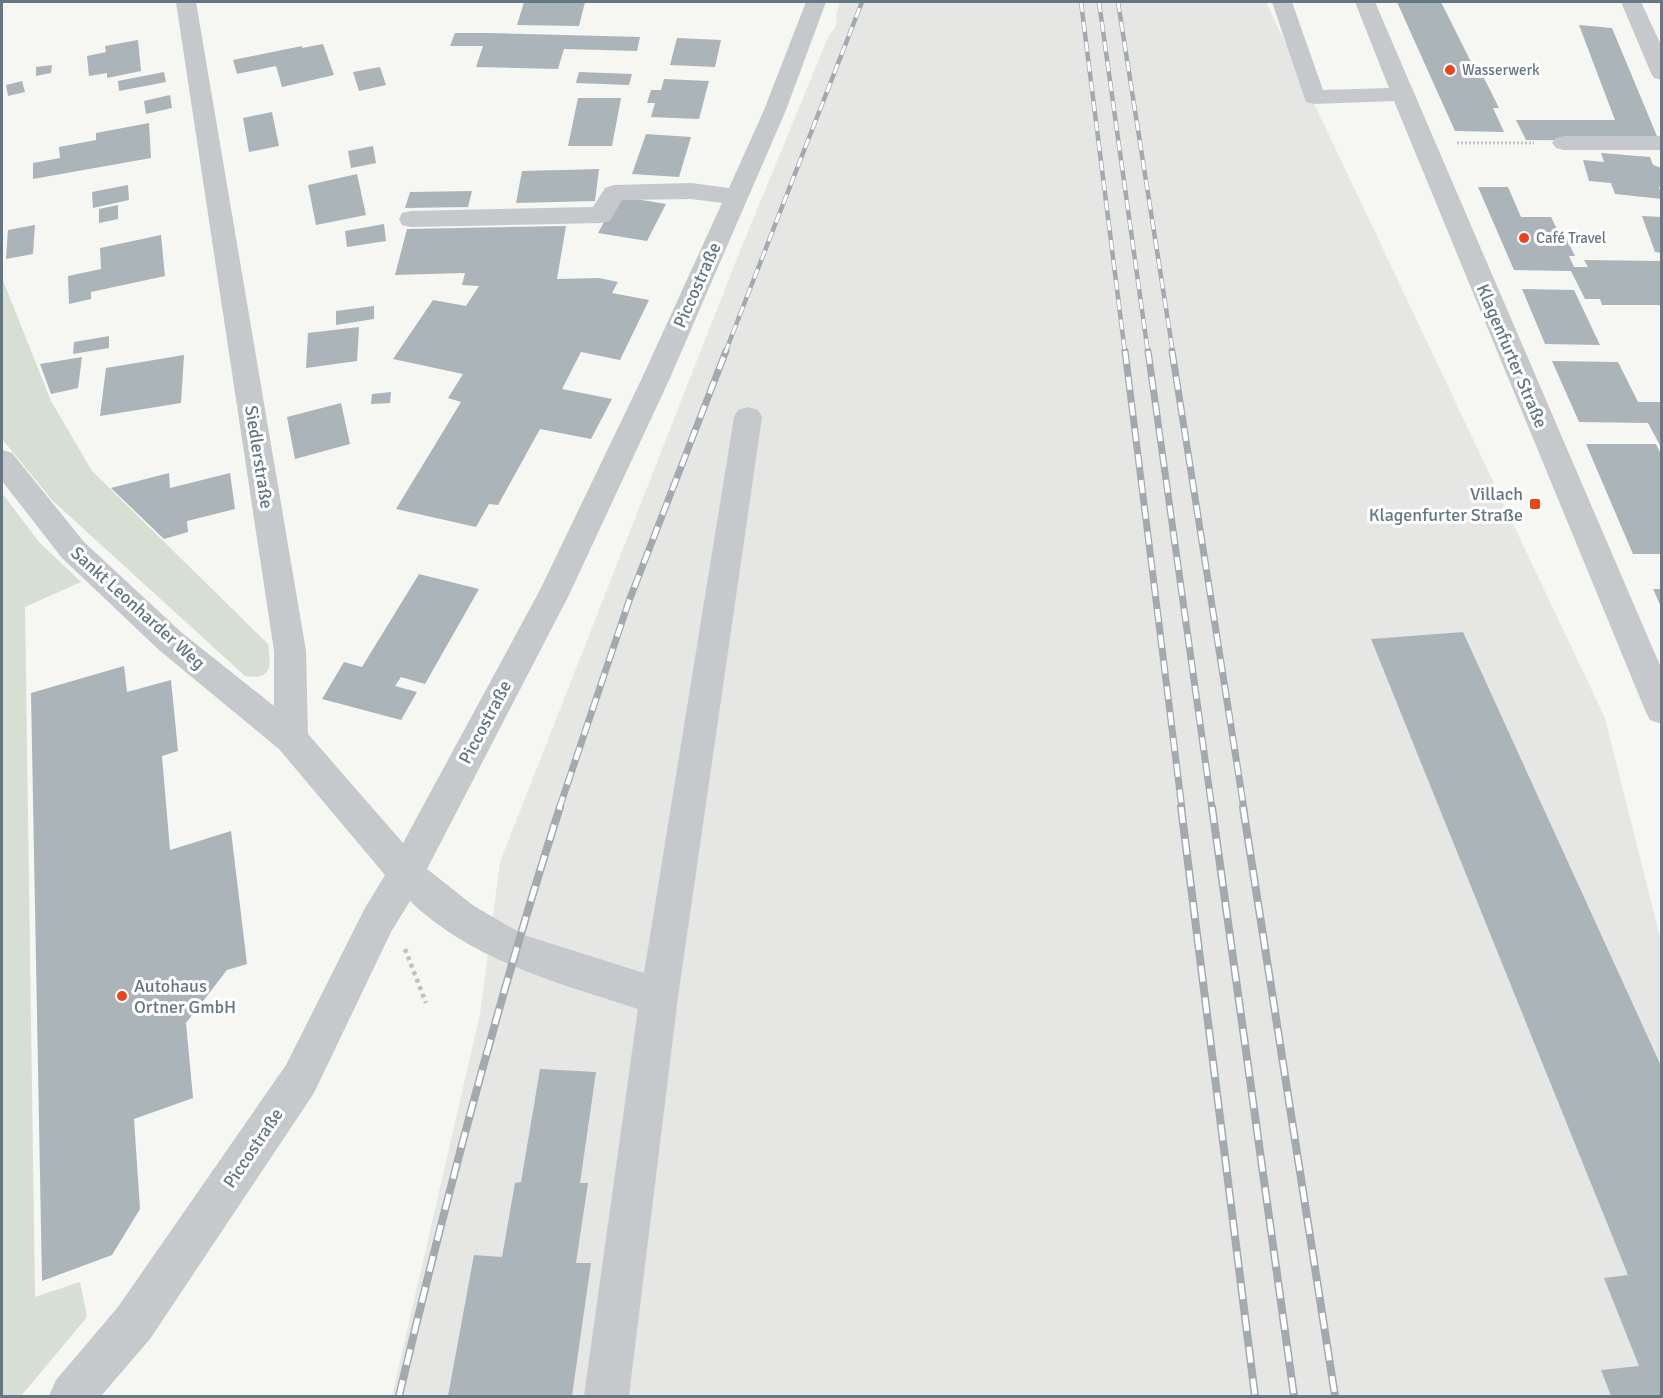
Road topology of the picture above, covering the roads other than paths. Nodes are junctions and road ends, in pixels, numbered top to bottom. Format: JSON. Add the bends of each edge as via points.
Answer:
{"nodes":[{"id":1,"x":186,"y":2,"type":"edge"},
{"id":2,"x":816,"y":2,"type":"edge"},
{"id":3,"x":1282,"y":2,"type":"edge"},
{"id":4,"x":1365,"y":2,"type":"edge"},
{"id":5,"x":1631,"y":2,"type":"edge"},
{"id":6,"x":1662,"y":73,"type":"edge"},
{"id":7,"x":1404,"y":94,"type":"junction"},
{"id":8,"x":1564,"y":143,"type":"road end"},
{"id":9,"x":1662,"y":143,"type":"edge"},
{"id":10,"x":736,"y":197,"type":"junction"},
{"id":11,"x":411,"y":219,"type":"dead end"},
{"id":12,"x":748,"y":417,"type":"dead end"},
{"id":13,"x":2,"y":461,"type":"edge"},
{"id":14,"x":1662,"y":710,"type":"edge"},
{"id":15,"x":291,"y":739,"type":"junction"},
{"id":16,"x":405,"y":873,"type":"junction"},
{"id":17,"x":659,"y":997,"type":"junction"},
{"id":18,"x":72,"y":1396,"type":"edge"},
{"id":19,"x":607,"y":1396,"type":"edge"}],
"edges":[{"from":1,"to":15,"type":"street","name":"Siedlerstraße","via":[[290,651]]},
{"from":2,"to":10,"type":"street","name":"Piccostraße"},
{"from":3,"to":7,"type":"street","via":[[1314,97]]},
{"from":4,"to":7,"type":"street","name":"Klagenfurter Straße"},
{"from":5,"to":6,"type":"street"},
{"from":7,"to":14,"type":"street","name":"Klagenfurter Straße"},
{"from":8,"to":9,"type":"street"},
{"from":10,"to":11,"type":"street","via":[[691,191],[614,193],[601,215]]},
{"from":10,"to":16,"type":"street","name":"Piccostraße","via":[[553,595]]},
{"from":12,"to":17,"type":"street"},
{"from":13,"to":15,"type":"street","name":"Sankt Leonharder Weg","via":[[72,550],[170,641]]},
{"from":15,"to":16,"type":"street"},
{"from":16,"to":17,"type":"street","via":[[461,918],[515,950]]},
{"from":16,"to":18,"type":"street","name":"Piccostraße","via":[[300,1079],[135,1323]]},
{"from":17,"to":19,"type":"street"}]}
